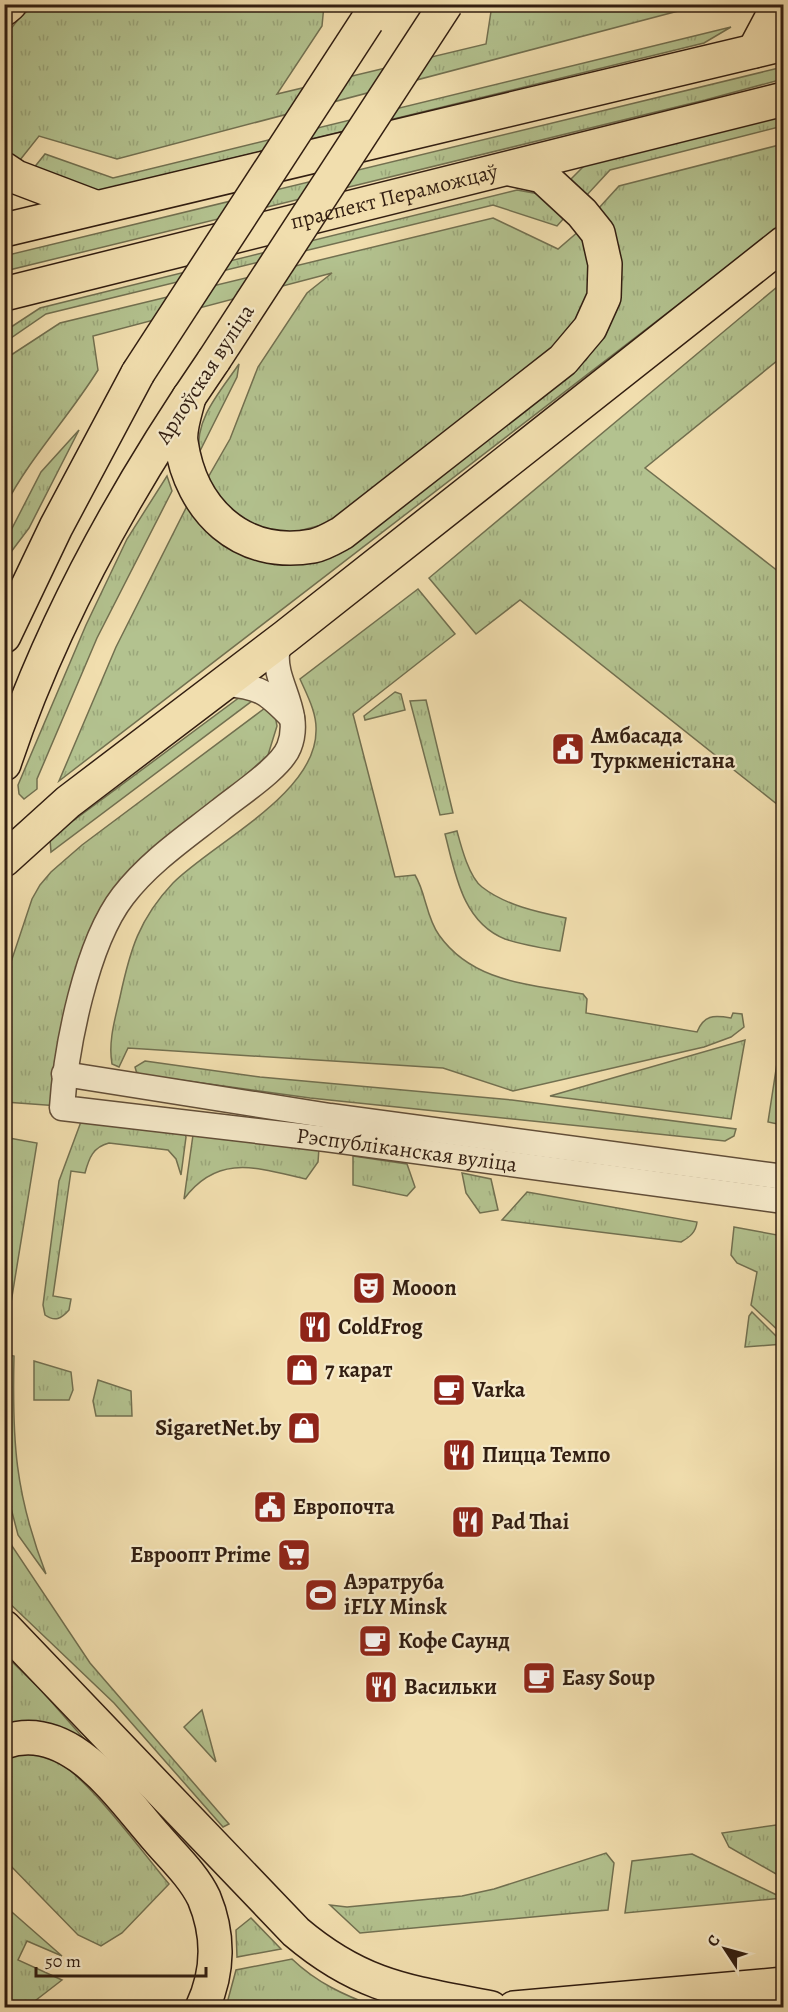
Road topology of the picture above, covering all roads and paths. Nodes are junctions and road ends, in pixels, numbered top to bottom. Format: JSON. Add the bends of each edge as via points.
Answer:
{"nodes":[{"id":1,"x":10,"y":4,"type":"edge"},
{"id":2,"x":446,"y":4,"type":"edge"},
{"id":3,"x":779,"y":4,"type":"edge"},
{"id":4,"x":4,"y":9,"type":"edge"},
{"id":5,"x":372,"y":13,"type":"edge"},
{"id":6,"x":769,"y":47,"type":"edge"},
{"id":7,"x":783,"y":99,"type":"edge"},
{"id":8,"x":4,"y":169,"type":"edge"},
{"id":9,"x":510,"y":169,"type":"junction"},
{"id":10,"x":95,"y":207,"type":"junction"},
{"id":11,"x":4,"y":230,"type":"edge"},
{"id":12,"x":783,"y":243,"type":"edge"},
{"id":13,"x":19,"y":290,"type":"edge"},
{"id":14,"x":4,"y":307,"type":"edge"},
{"id":15,"x":189,"y":397,"type":"junction"},
{"id":16,"x":56,"y":527,"type":"junction"},
{"id":17,"x":4,"y":580,"type":"edge"},
{"id":18,"x":4,"y":636,"type":"edge"},
{"id":19,"x":285,"y":637,"type":"junction"},
{"id":20,"x":224,"y":684,"type":"junction"},
{"id":21,"x":292,"y":718,"type":"junction"},
{"id":22,"x":4,"y":764,"type":"edge"},
{"id":23,"x":4,"y":860,"type":"edge"},
{"id":24,"x":64,"y":1074,"type":"junction"},
{"id":25,"x":328,"y":1128,"type":"junction"},
{"id":26,"x":783,"y":1177,"type":"edge"},
{"id":27,"x":783,"y":1201,"type":"edge"},
{"id":28,"x":4,"y":1627,"type":"edge"},
{"id":29,"x":4,"y":1742,"type":"edge"},
{"id":30,"x":783,"y":1984,"type":"edge"},
{"id":31,"x":202,"y":2007,"type":"edge"},
{"id":32,"x":491,"y":2007,"type":"edge"},
{"id":33,"x":514,"y":2007,"type":"edge"}],
"edges":[{"from":1,"to":4,"type":"main road"},
{"from":2,"to":15,"type":"main road","name":"Арлоўская вуліца","bridge":true},
{"from":3,"to":6,"type":"main road"},
{"from":5,"to":16,"type":"main road","bridge":true,"via":[[138,373]]},
{"from":6,"to":10,"type":"main road"},
{"from":7,"to":9,"type":"main road","name":"праспект Пераможцаў"},
{"from":8,"to":10,"type":"main road"},
{"from":9,"to":13,"type":"main road","name":"праспект Пераможцаў"},
{"from":9,"to":15,"type":"main road","via":[[542,176],[598,233],[605,264],[604,297],[590,328],[563,360],[342,534],[314,546],[288,548],[264,545],[220,524],[191,480],[181,440]]},
{"from":10,"to":11,"type":"main road"},
{"from":12,"to":19,"type":"main road"},
{"from":13,"to":14,"type":"main road"},
{"from":15,"to":22,"type":"main road","name":"Арлоўская вуліца","via":[[110,523],[47,654]]},
{"from":16,"to":17,"type":"main road"},
{"from":16,"to":18,"type":"main road"},
{"from":19,"to":20,"type":"main road"},
{"from":19,"to":21,"type":"street","name":"Рэспубліканская вуліца","via":[[278,654]]},
{"from":20,"to":21,"type":"street","via":[[248,685],[266,692]]},
{"from":20,"to":23,"type":"main road","via":[[68,802]]},
{"from":21,"to":24,"type":"street","name":"Рэспубліканская вуліца","via":[[289,749],[268,773],[158,860],[123,896],[105,927],[85,983]]},
{"from":24,"to":25,"type":"street","name":"Рэспубліканская вуліца"},
{"from":24,"to":25,"type":"street","name":"Рэспубліканская вуліца","via":[[62,1108]]},
{"from":25,"to":26,"type":"street"},
{"from":25,"to":27,"type":"street","name":"Рэспубліканская вуліца"},
{"from":28,"to":32,"type":"main road","via":[[296,1932],[324,1955],[363,1977],[397,1989]]},
{"from":29,"to":31,"type":"main road","via":[[30,1737],[75,1753],[102,1774],[193,1880],[215,1935],[209,1992]]},
{"from":30,"to":33,"type":"main road"}]}
